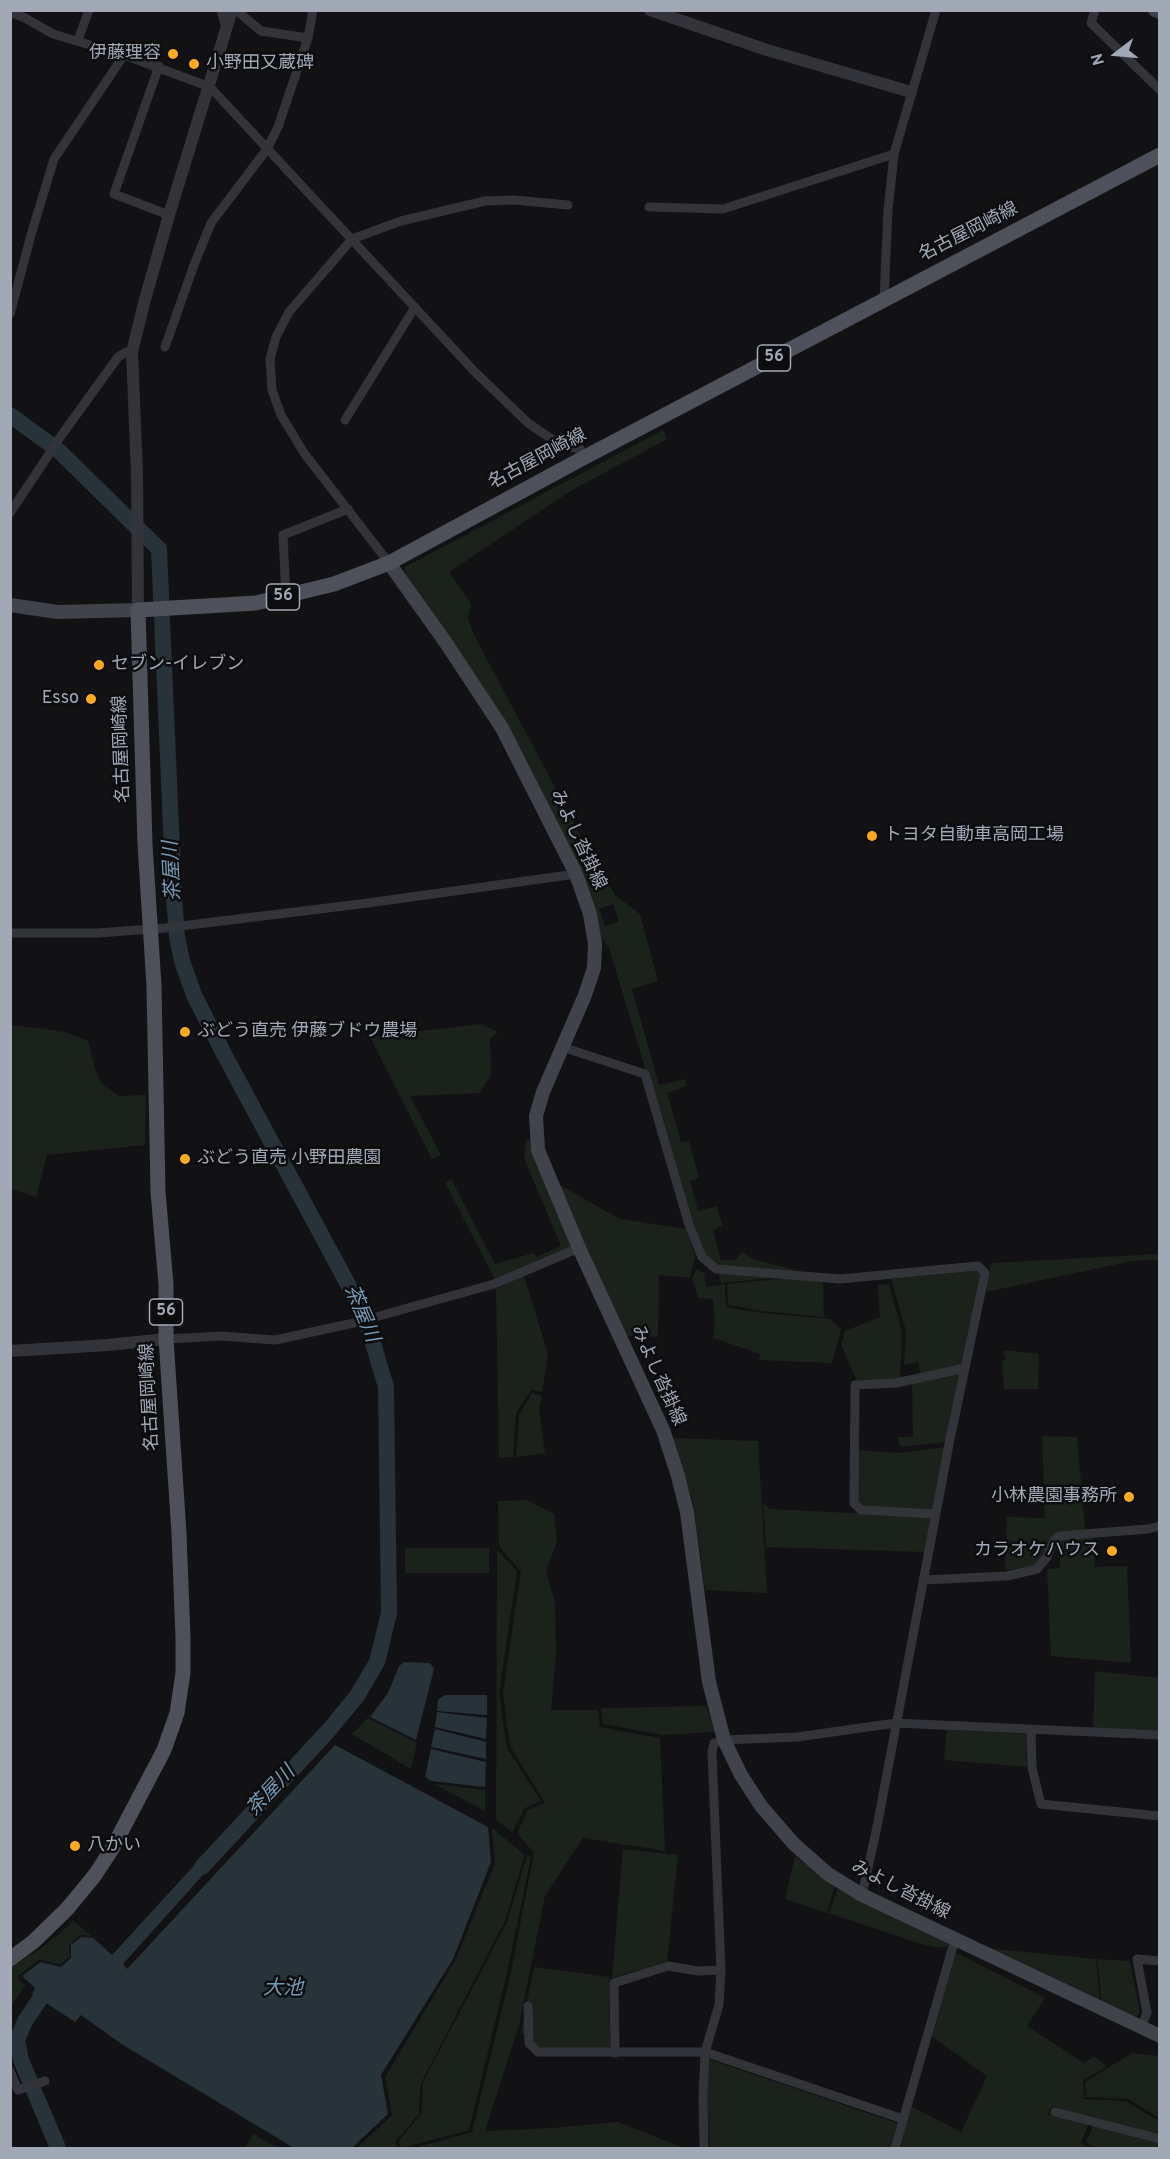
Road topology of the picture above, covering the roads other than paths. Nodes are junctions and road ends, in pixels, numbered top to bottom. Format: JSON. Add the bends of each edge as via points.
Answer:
{"nodes":[{"id":1,"x":89,"y":10,"type":"edge"},
{"id":2,"x":221,"y":10,"type":"edge"},
{"id":3,"x":234,"y":10,"type":"edge"},
{"id":4,"x":313,"y":10,"type":"edge"},
{"id":5,"x":650,"y":10,"type":"edge"},
{"id":6,"x":936,"y":10,"type":"edge"},
{"id":7,"x":1095,"y":10,"type":"edge"},
{"id":8,"x":1155,"y":10,"type":"edge"},
{"id":9,"x":10,"y":12,"type":"edge"},
{"id":10,"x":1160,"y":12,"type":"edge"},
{"id":11,"x":26,"y":14,"type":"edge"},
{"id":12,"x":226,"y":28,"type":"junction"},
{"id":13,"x":308,"y":38,"type":"junction"},
{"id":14,"x":78,"y":40,"type":"junction"},
{"id":15,"x":124,"y":55,"type":"junction"},
{"id":16,"x":159,"y":66,"type":"junction"},
{"id":17,"x":210,"y":87,"type":"junction"},
{"id":18,"x":1160,"y":90,"type":"edge"},
{"id":19,"x":911,"y":92,"type":"junction"},
{"id":20,"x":267,"y":149,"type":"junction"},
{"id":21,"x":894,"y":154,"type":"junction"},
{"id":22,"x":1160,"y":155,"type":"edge"},
{"id":23,"x":568,"y":206,"type":"dead end"},
{"id":24,"x":650,"y":207,"type":"dead end"},
{"id":25,"x":169,"y":215,"type":"junction"},
{"id":26,"x":352,"y":239,"type":"junction"},
{"id":27,"x":884,"y":299,"type":"junction"},
{"id":28,"x":415,"y":307,"type":"junction"},
{"id":29,"x":10,"y":314,"type":"edge"},
{"id":30,"x":165,"y":347,"type":"dead end"},
{"id":31,"x":132,"y":351,"type":"junction"},
{"id":32,"x":345,"y":420,"type":"dead end"},
{"id":33,"x":585,"y":457,"type":"junction"},
{"id":34,"x":348,"y":509,"type":"junction"},
{"id":35,"x":10,"y":513,"type":"edge"},
{"id":36,"x":389,"y":563,"type":"junction"},
{"id":37,"x":286,"y":597,"type":"junction"},
{"id":38,"x":10,"y":605,"type":"edge"},
{"id":39,"x":145,"y":610,"type":"junction"},
{"id":40,"x":576,"y":874,"type":"junction"},
{"id":41,"x":149,"y":930,"type":"junction"},
{"id":42,"x":10,"y":933,"type":"edge"},
{"id":43,"x":562,"y":1047,"type":"junction"},
{"id":44,"x":579,"y":1248,"type":"junction"},
{"id":45,"x":166,"y":1339,"type":"junction"},
{"id":46,"x":10,"y":1351,"type":"edge"},
{"id":47,"x":965,"y":1368,"type":"junction"},
{"id":48,"x":935,"y":1514,"type":"junction"},
{"id":49,"x":1160,"y":1526,"type":"edge"},
{"id":50,"x":923,"y":1580,"type":"junction"},
{"id":51,"x":896,"y":1723,"type":"junction"},
{"id":52,"x":1031,"y":1730,"type":"junction"},
{"id":53,"x":1160,"y":1735,"type":"edge"},
{"id":54,"x":724,"y":1740,"type":"junction"},
{"id":55,"x":1160,"y":1816,"type":"edge"},
{"id":56,"x":862,"y":1895,"type":"junction"},
{"id":57,"x":955,"y":1939,"type":"junction"},
{"id":58,"x":10,"y":1959,"type":"edge"},
{"id":59,"x":1160,"y":1961,"type":"edge"},
{"id":60,"x":721,"y":1970,"type":"junction"},
{"id":61,"x":528,"y":2006,"type":"dead end"},
{"id":62,"x":1141,"y":2027,"type":"junction"},
{"id":63,"x":1160,"y":2036,"type":"edge"},
{"id":64,"x":705,"y":2052,"type":"junction"},
{"id":65,"x":615,"y":2053,"type":"junction"},
{"id":66,"x":10,"y":2071,"type":"edge"},
{"id":67,"x":45,"y":2081,"type":"dead end"},
{"id":68,"x":1055,"y":2112,"type":"dead end"},
{"id":69,"x":903,"y":2119,"type":"junction"},
{"id":70,"x":1160,"y":2139,"type":"edge"},
{"id":71,"x":704,"y":2148,"type":"edge"},
{"id":72,"x":895,"y":2148,"type":"edge"}],
"edges":[{"from":1,"to":14,"type":"street"},
{"from":2,"to":12,"type":"street"},
{"from":3,"to":12,"type":"street"},
{"from":3,"to":13,"type":"street","via":[[261,31]]},
{"from":4,"to":13,"type":"street"},
{"from":5,"to":19,"type":"street","via":[[767,50]]},
{"from":6,"to":19,"type":"street"},
{"from":7,"to":18,"type":"street","via":[[1091,23]]},
{"from":8,"to":10,"type":"main road"},
{"from":9,"to":11,"type":"street"},
{"from":11,"to":14,"type":"street","via":[[53,34]]},
{"from":12,"to":17,"type":"street"},
{"from":13,"to":20,"type":"street"},
{"from":14,"to":15,"type":"street"},
{"from":15,"to":16,"type":"street"},
{"from":15,"to":29,"type":"street","via":[[54,159]]},
{"from":16,"to":17,"type":"street"},
{"from":16,"to":25,"type":"street","via":[[114,194]]},
{"from":17,"to":20,"type":"street"},
{"from":17,"to":25,"type":"street"},
{"from":19,"to":21,"type":"street"},
{"from":20,"to":26,"type":"street"},
{"from":20,"to":30,"type":"street","via":[[211,223]]},
{"from":21,"to":24,"type":"street","via":[[723,209]]},
{"from":21,"to":27,"type":"street"},
{"from":22,"to":27,"type":"main road","name":"名古屋岡崎線","number":"56"},
{"from":23,"to":26,"type":"street","via":[[485,201],[401,221]]},
{"from":25,"to":31,"type":"street"},
{"from":26,"to":28,"type":"street"},
{"from":26,"to":34,"type":"street","via":[[289,312],[270,359],[272,390],[281,415],[304,453]]},
{"from":27,"to":33,"type":"main road","name":"名古屋岡崎線","number":"56"},
{"from":28,"to":32,"type":"street"},
{"from":28,"to":33,"type":"street","via":[[528,423],[559,444],[579,449]]},
{"from":31,"to":35,"type":"street","via":[[118,357]]},
{"from":31,"to":39,"type":"street","via":[[137,542]]},
{"from":33,"to":36,"type":"main road","name":"名古屋岡崎線","number":"56"},
{"from":34,"to":36,"type":"street"},
{"from":34,"to":37,"type":"street","via":[[283,535]]},
{"from":36,"to":37,"type":"main road","name":"名古屋岡崎線","number":"56"},
{"from":36,"to":40,"type":"main road","name":"みよし沓掛線","via":[[502,728]]},
{"from":37,"to":39,"type":"main road","name":"名古屋岡崎線","number":"56","via":[[256,603]]},
{"from":38,"to":39,"type":"main road","via":[[58,612]]},
{"from":39,"to":41,"type":"main road","name":"名古屋岡崎線","number":"56"},
{"from":40,"to":41,"type":"street"},
{"from":40,"to":43,"type":"main road","name":"みよし沓掛線","via":[[590,914],[594,968]]},
{"from":41,"to":42,"type":"street"},
{"from":41,"to":45,"type":"main road","name":"名古屋岡崎線","number":"56"},
{"from":43,"to":44,"type":"main road","name":"みよし沓掛線","via":[[543,1092],[536,1134],[538,1150]]},
{"from":43,"to":47,"type":"street","via":[[645,1074],[689,1225],[702,1257],[716,1269],[840,1279],[978,1266],[986,1273]]},
{"from":44,"to":45,"type":"street","via":[[494,1284],[354,1323],[275,1340],[221,1336]]},
{"from":44,"to":54,"type":"main road","name":"みよし沓掛線","via":[[663,1430],[678,1476],[687,1512],[709,1682]]},
{"from":45,"to":46,"type":"street"},
{"from":45,"to":58,"type":"main road","name":"名古屋岡崎線","number":"56","via":[[183,1638],[177,1713],[164,1750],[95,1875],[54,1923]]},
{"from":47,"to":48,"type":"street"},
{"from":47,"to":48,"type":"street","via":[[896,1383],[855,1385],[854,1503],[861,1510]]},
{"from":48,"to":50,"type":"street"},
{"from":49,"to":50,"type":"street","via":[[1059,1536],[1037,1569],[1007,1576]]},
{"from":50,"to":51,"type":"street"},
{"from":51,"to":52,"type":"street"},
{"from":51,"to":54,"type":"street","via":[[797,1737]]},
{"from":51,"to":56,"type":"street"},
{"from":52,"to":53,"type":"street"},
{"from":52,"to":55,"type":"street","via":[[1032,1768],[1041,1804]]},
{"from":54,"to":56,"type":"main road","name":"みよし沓掛線","via":[[761,1806],[794,1844],[828,1874]]},
{"from":54,"to":60,"type":"street","via":[[714,1743],[712,1752]]},
{"from":56,"to":57,"type":"main road","name":"みよし沓掛線"},
{"from":57,"to":62,"type":"main road","name":"みよし沓掛線"},
{"from":57,"to":69,"type":"street"},
{"from":59,"to":62,"type":"street","via":[[1137,1959],[1147,2013]]},
{"from":60,"to":64,"type":"street","via":[[718,2005]]},
{"from":60,"to":65,"type":"street","via":[[668,1966],[614,1983]]},
{"from":61,"to":65,"type":"street","via":[[529,2043],[538,2052]]},
{"from":62,"to":63,"type":"main road","name":"みよし沓掛線"},
{"from":64,"to":65,"type":"street"},
{"from":64,"to":69,"type":"street"},
{"from":64,"to":71,"type":"street"},
{"from":66,"to":67,"type":"street","via":[[18,2090]]},
{"from":68,"to":70,"type":"street"},
{"from":69,"to":72,"type":"street"}]}
